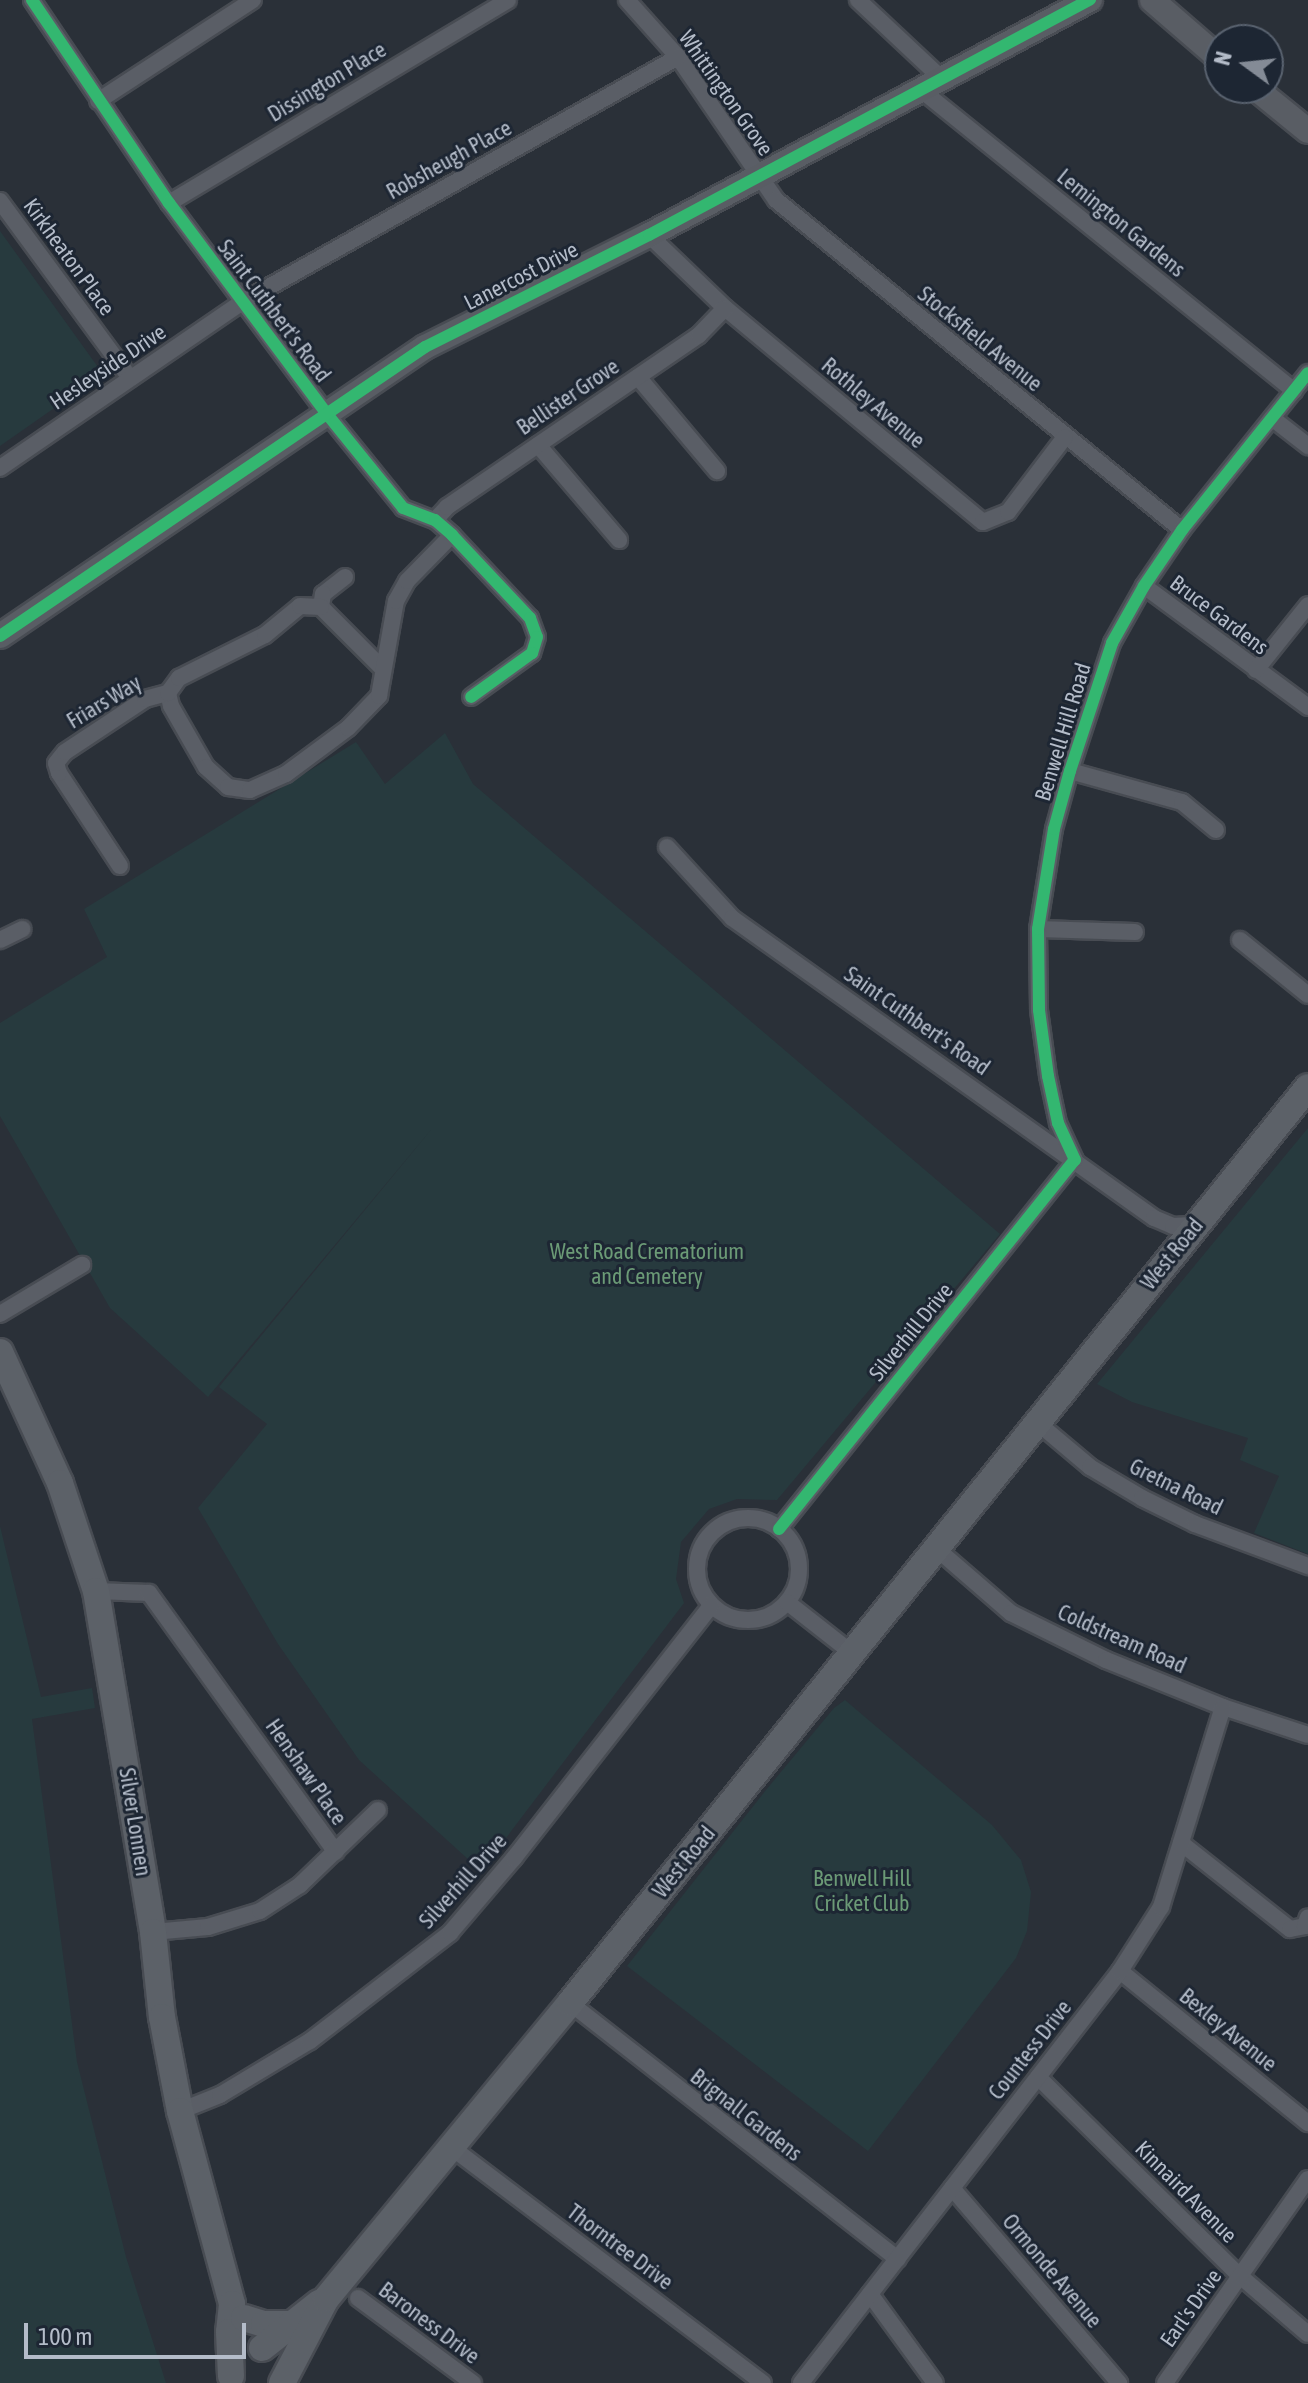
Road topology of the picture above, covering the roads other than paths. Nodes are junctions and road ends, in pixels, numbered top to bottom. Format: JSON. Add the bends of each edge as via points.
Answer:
{"nodes":[{"id":1,"x":253,"y":0,"type":"edge"},
{"id":2,"x":508,"y":0,"type":"edge"},
{"id":3,"x":627,"y":0,"type":"edge"},
{"id":4,"x":858,"y":0,"type":"edge"},
{"id":5,"x":1090,"y":0,"type":"edge"},
{"id":6,"x":1152,"y":0,"type":"edge"},
{"id":7,"x":34,"y":1,"type":"edge"},
{"id":8,"x":1204,"y":45,"type":"edge"},
{"id":9,"x":678,"y":57,"type":"junction"},
{"id":10,"x":930,"y":83,"type":"junction"},
{"id":11,"x":98,"y":101,"type":"junction"},
{"id":12,"x":1275,"y":104,"type":"edge"},
{"id":13,"x":1308,"y":131,"type":"edge"},
{"id":14,"x":756,"y":175,"type":"junction"},
{"id":15,"x":0,"y":201,"type":"edge"},
{"id":16,"x":169,"y":203,"type":"junction"},
{"id":17,"x":649,"y":235,"type":"junction"},
{"id":18,"x":242,"y":302,"type":"junction"},
{"id":19,"x":725,"y":308,"type":"junction"},
{"id":20,"x":1308,"y":373,"type":"edge"},
{"id":21,"x":638,"y":377,"type":"junction"},
{"id":22,"x":130,"y":378,"type":"junction"},
{"id":23,"x":1294,"y":391,"type":"junction"},
{"id":24,"x":327,"y":414,"type":"junction"},
{"id":25,"x":1272,"y":418,"type":"junction"},
{"id":26,"x":1065,"y":437,"type":"junction"},
{"id":27,"x":538,"y":445,"type":"junction"},
{"id":28,"x":1308,"y":446,"type":"edge"},
{"id":29,"x":0,"y":468,"type":"edge"},
{"id":30,"x":717,"y":471,"type":"dead end"},
{"id":31,"x":435,"y":520,"type":"junction"},
{"id":32,"x":1182,"y":530,"type":"junction"},
{"id":33,"x":452,"y":535,"type":"junction"},
{"id":34,"x":619,"y":540,"type":"dead end"},
{"id":35,"x":345,"y":577,"type":"dead end"},
{"id":36,"x":1144,"y":586,"type":"junction"},
{"id":37,"x":1308,"y":605,"type":"edge"},
{"id":38,"x":321,"y":607,"type":"junction"},
{"id":39,"x":0,"y":636,"type":"edge"},
{"id":40,"x":382,"y":668,"type":"junction"},
{"id":41,"x":1256,"y":670,"type":"junction"},
{"id":42,"x":168,"y":693,"type":"junction"},
{"id":43,"x":471,"y":697,"type":"dead end"},
{"id":44,"x":1308,"y":707,"type":"edge"},
{"id":45,"x":1070,"y":771,"type":"junction"},
{"id":46,"x":1216,"y":830,"type":"dead end"},
{"id":47,"x":667,"y":847,"type":"dead end"},
{"id":48,"x":120,"y":866,"type":"dead end"},
{"id":49,"x":23,"y":929,"type":"dead end"},
{"id":50,"x":1038,"y":929,"type":"junction"},
{"id":51,"x":1135,"y":932,"type":"dead end"},
{"id":52,"x":0,"y":940,"type":"edge"},
{"id":53,"x":1240,"y":940,"type":"dead end"},
{"id":54,"x":1308,"y":995,"type":"edge"},
{"id":55,"x":1308,"y":1087,"type":"edge"},
{"id":56,"x":1308,"y":1114,"type":"edge"},
{"id":57,"x":1075,"y":1160,"type":"junction"},
{"id":58,"x":1154,"y":1218,"type":"junction"},
{"id":59,"x":1195,"y":1225,"type":"junction"},
{"id":60,"x":1165,"y":1262,"type":"junction"},
{"id":61,"x":82,"y":1265,"type":"dead end"},
{"id":62,"x":0,"y":1314,"type":"edge"},
{"id":63,"x":0,"y":1352,"type":"edge"},
{"id":64,"x":1039,"y":1424,"type":"junction"},
{"id":65,"x":779,"y":1529,"type":"junction"},
{"id":66,"x":937,"y":1549,"type":"junction"},
{"id":67,"x":1308,"y":1566,"type":"edge"},
{"id":68,"x":96,"y":1591,"type":"junction"},
{"id":69,"x":787,"y":1602,"type":"junction"},
{"id":70,"x":711,"y":1606,"type":"junction"},
{"id":71,"x":852,"y":1653,"type":"junction"},
{"id":72,"x":1223,"y":1707,"type":"junction"},
{"id":73,"x":1308,"y":1735,"type":"edge"},
{"id":74,"x":378,"y":1810,"type":"dead end"},
{"id":75,"x":1181,"y":1843,"type":"junction"},
{"id":76,"x":336,"y":1852,"type":"junction"},
{"id":77,"x":1308,"y":1917,"type":"edge"},
{"id":78,"x":153,"y":1932,"type":"junction"},
{"id":79,"x":1120,"y":1971,"type":"junction"},
{"id":80,"x":570,"y":2003,"type":"junction"},
{"id":81,"x":1038,"y":2077,"type":"junction"},
{"id":82,"x":180,"y":2111,"type":"junction"},
{"id":83,"x":1308,"y":2123,"type":"edge"},
{"id":84,"x":451,"y":2147,"type":"junction"},
{"id":85,"x":1308,"y":2179,"type":"edge"},
{"id":86,"x":952,"y":2188,"type":"junction"},
{"id":87,"x":898,"y":2259,"type":"junction"},
{"id":88,"x":1240,"y":2276,"type":"junction"},
{"id":89,"x":870,"y":2294,"type":"junction"},
{"id":90,"x":358,"y":2298,"type":"dead end"},
{"id":91,"x":235,"y":2318,"type":"junction"},
{"id":92,"x":297,"y":2329,"type":"junction"},
{"id":93,"x":1308,"y":2334,"type":"edge"},
{"id":94,"x":261,"y":2348,"type":"junction"},
{"id":95,"x":227,"y":2380,"type":"edge"},
{"id":96,"x":279,"y":2383,"type":"edge"},
{"id":97,"x":295,"y":2383,"type":"edge"},
{"id":98,"x":473,"y":2383,"type":"edge"},
{"id":99,"x":763,"y":2383,"type":"edge"},
{"id":100,"x":801,"y":2383,"type":"edge"},
{"id":101,"x":935,"y":2383,"type":"edge"},
{"id":102,"x":1119,"y":2383,"type":"edge"},
{"id":103,"x":1165,"y":2383,"type":"edge"}],
"edges":[{"from":1,"to":11,"type":"street"},
{"from":2,"to":16,"type":"street","name":"Dissington Place"},
{"from":3,"to":9,"type":"street","name":"Whittington Grove"},
{"from":4,"to":10,"type":"street","name":"Lemington Gardens"},
{"from":5,"to":10,"type":"street","name":"Lanercost Drive"},
{"from":6,"to":8,"type":"street"},
{"from":7,"to":11,"type":"street","name":"Saint Cuthbert's Road"},
{"from":9,"to":14,"type":"street","name":"Whittington Grove","via":[[744,148]]},
{"from":9,"to":18,"type":"street","name":"Robsheugh Place"},
{"from":10,"to":14,"type":"street","name":"Lanercost Drive"},
{"from":10,"to":23,"type":"street","name":"Lemington Gardens"},
{"from":11,"to":16,"type":"street","name":"Saint Cuthbert's Road"},
{"from":12,"to":13,"type":"street"},
{"from":14,"to":17,"type":"street","name":"Lanercost Drive"},
{"from":14,"to":26,"type":"street","name":"Stocksfield Avenue","via":[[776,200]]},
{"from":15,"to":22,"type":"street","name":"Kirkheaton Place"},
{"from":16,"to":18,"type":"street","name":"Saint Cuthbert's Road"},
{"from":17,"to":19,"type":"street","name":"Rothley Avenue"},
{"from":17,"to":24,"type":"street","name":"Lanercost Drive","via":[[425,347]]},
{"from":18,"to":22,"type":"street","name":"Hesleyside Drive"},
{"from":18,"to":24,"type":"street","name":"Saint Cuthbert's Road"},
{"from":19,"to":21,"type":"street","name":"Bellister Grove","via":[[699,335]]},
{"from":19,"to":26,"type":"street","name":"Rothley Avenue","via":[[983,522],[1008,512]]},
{"from":20,"to":23,"type":"street","name":"Benwell Hill Road"},
{"from":21,"to":27,"type":"street","name":"Bellister Grove"},
{"from":21,"to":30,"type":"street"},
{"from":22,"to":29,"type":"street","name":"Hesleyside Drive"},
{"from":23,"to":25,"type":"street","name":"Benwell Hill Road"},
{"from":24,"to":31,"type":"street","name":"Saint Cuthbert's Road","via":[[403,508]]},
{"from":24,"to":39,"type":"street","name":"Lanercost Drive"},
{"from":25,"to":28,"type":"street"},
{"from":25,"to":32,"type":"street","name":"Benwell Hill Road"},
{"from":26,"to":32,"type":"street","name":"Stocksfield Avenue"},
{"from":27,"to":31,"type":"street","name":"Bellister Grove"},
{"from":27,"to":34,"type":"street"},
{"from":31,"to":33,"type":"street","name":"Saint Cuthbert's Road"},
{"from":32,"to":36,"type":"street","name":"Benwell Hill Road"},
{"from":33,"to":40,"type":"street","via":[[407,581],[396,601]]},
{"from":33,"to":43,"type":"street","name":"Saint Cuthbert's Road","via":[[530,618],[537,637],[532,653]]},
{"from":35,"to":38,"type":"street","via":[[323,594]]},
{"from":36,"to":41,"type":"street","name":"Bruce Gardens"},
{"from":36,"to":45,"type":"street","name":"Benwell Hill Road","via":[[1112,643]]},
{"from":37,"to":41,"type":"street"},
{"from":38,"to":40,"type":"street"},
{"from":38,"to":42,"type":"street","name":"Friars Way","via":[[300,606],[265,635],[179,678]]},
{"from":40,"to":42,"type":"street","via":[[379,696],[348,728],[313,757],[250,790],[228,787],[206,767]]},
{"from":41,"to":44,"type":"street","name":"Bruce Gardens"},
{"from":42,"to":48,"type":"street","name":"Friars Way","via":[[125,710],[56,763]]},
{"from":45,"to":46,"type":"street","via":[[1182,802]]},
{"from":45,"to":50,"type":"street","name":"Benwell Hill Road","via":[[1054,829]]},
{"from":47,"to":57,"type":"street","name":"Saint Cuthbert's Road","via":[[732,918]]},
{"from":49,"to":52,"type":"street"},
{"from":50,"to":51,"type":"street"},
{"from":50,"to":57,"type":"street","name":"Benwell Hill Road","via":[[1039,1010],[1048,1076],[1058,1123]]},
{"from":53,"to":54,"type":"street"},
{"from":55,"to":59,"type":"main road","name":"West Road"},
{"from":56,"to":64,"type":"main road","name":"West Road","via":[[1090,1380]]},
{"from":57,"to":58,"type":"street","name":"Saint Cuthbert's Road"},
{"from":57,"to":65,"type":"street","name":"Silverhill Drive"},
{"from":58,"to":59,"type":"street","name":"Saint Cuthbert's Road","via":[[1173,1226]]},
{"from":58,"to":60,"type":"street","via":[[1166,1238]]},
{"from":59,"to":60,"type":"main road","name":"West Road"},
{"from":60,"to":64,"type":"main road","name":"West Road"},
{"from":61,"to":62,"type":"street"},
{"from":63,"to":68,"type":"main road","name":"Silver Lonnen","via":[[60,1483]]},
{"from":64,"to":66,"type":"main road","name":"West Road"},
{"from":64,"to":67,"type":"street","name":"Gretna Road","via":[[1090,1467],[1142,1498]]},
{"from":65,"to":69,"type":"street","via":[[794,1548],[799,1572]]},
{"from":65,"to":70,"type":"street","via":[[750,1518],[720,1526],[709,1536],[696,1564],[697,1579]]},
{"from":66,"to":71,"type":"main road","name":"West Road"},
{"from":66,"to":72,"type":"street","name":"Coldstream Road","via":[[1011,1613],[1106,1660]]},
{"from":68,"to":76,"type":"street","name":"Henshaw Place","via":[[149,1593]]},
{"from":68,"to":78,"type":"main road","name":"Silver Lonnen"},
{"from":69,"to":70,"type":"street","via":[[774,1613],[742,1621]]},
{"from":69,"to":71,"type":"street"},
{"from":70,"to":82,"type":"street","name":"Silverhill Drive","via":[[450,1933],[310,2041],[220,2095]]},
{"from":71,"to":80,"type":"main road","name":"West Road"},
{"from":72,"to":73,"type":"street","name":"Coldstream Road"},
{"from":72,"to":75,"type":"street","name":"Countess Drive"},
{"from":74,"to":76,"type":"street"},
{"from":75,"to":77,"type":"street","via":[[1290,1929],[1305,1926]]},
{"from":75,"to":79,"type":"street","name":"Countess Drive","via":[[1161,1907]]},
{"from":76,"to":78,"type":"street","name":"Henshaw Place","via":[[260,1911],[208,1927]]},
{"from":78,"to":82,"type":"main road","name":"Silver Lonnen"},
{"from":79,"to":81,"type":"street","name":"Countess Drive"},
{"from":79,"to":83,"type":"street","name":"Bexley Avenue"},
{"from":80,"to":84,"type":"main road","name":"West Road"},
{"from":80,"to":87,"type":"street","name":"Brignall Gardens"},
{"from":81,"to":86,"type":"street","name":"Countess Drive"},
{"from":81,"to":88,"type":"street","name":"Kinnaird Avenue"},
{"from":82,"to":91,"type":"main road","name":"Silver Lonnen"},
{"from":84,"to":92,"type":"main road","name":"West Road"},
{"from":84,"to":99,"type":"street","name":"Thorntree Drive"},
{"from":85,"to":88,"type":"street","name":"Earl's Drive"},
{"from":86,"to":87,"type":"street","name":"Countess Drive"},
{"from":86,"to":102,"type":"street","name":"Ormonde Avenue"},
{"from":87,"to":89,"type":"street","name":"Countess Drive"},
{"from":88,"to":93,"type":"street","name":"Kinnaird Avenue"},
{"from":88,"to":103,"type":"street","name":"Earl's Drive"},
{"from":89,"to":100,"type":"street","name":"Countess Drive"},
{"from":89,"to":101,"type":"street"},
{"from":90,"to":98,"type":"street","name":"Baroness Drive"},
{"from":91,"to":92,"type":"main road"},
{"from":91,"to":94,"type":"main road","name":"Silver Lonnen"},
{"from":91,"to":95,"type":"main road","name":"Silver Lonnen"},
{"from":92,"to":94,"type":"main road","name":"West Road"},
{"from":92,"to":96,"type":"main road"},
{"from":92,"to":97,"type":"main road"},
{"from":94,"to":95,"type":"main road","name":"West Road"},
{"from":94,"to":96,"type":"main road","name":"Silver Lonnen"}]}
